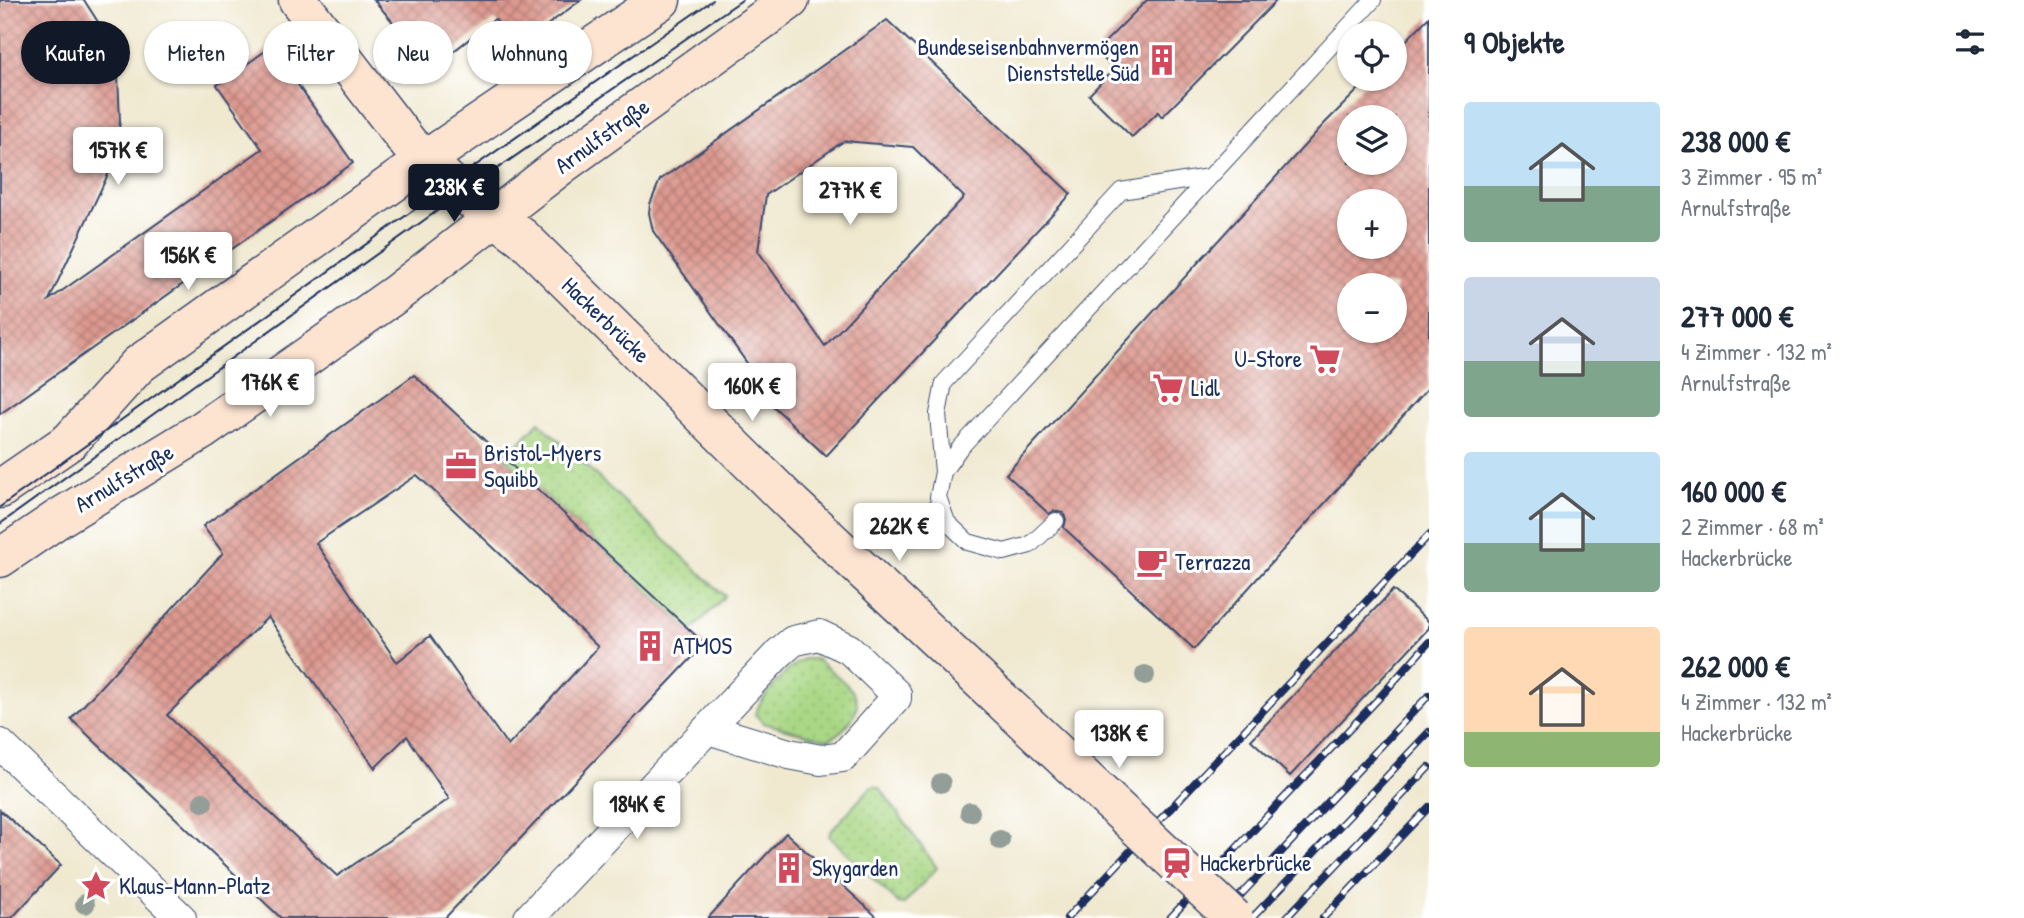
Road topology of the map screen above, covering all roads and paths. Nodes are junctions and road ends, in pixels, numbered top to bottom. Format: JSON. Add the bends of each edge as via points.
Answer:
{"nodes":[{"id":1,"x":298,"y":0,"type":"edge"},
{"id":2,"x":661,"y":0,"type":"edge"},
{"id":3,"x":790,"y":0,"type":"edge"},
{"id":4,"x":1373,"y":0,"type":"edge"},
{"id":5,"x":425,"y":160,"type":"junction"},
{"id":6,"x":1209,"y":177,"type":"junction"},
{"id":7,"x":494,"y":217,"type":"junction"},
{"id":8,"x":943,"y":472,"type":"junction"},
{"id":9,"x":0,"y":489,"type":"edge"},
{"id":10,"x":1056,"y":521,"type":"dead end"},
{"id":11,"x":0,"y":558,"type":"edge"},
{"id":12,"x":708,"y":729,"type":"junction"},
{"id":13,"x":0,"y":744,"type":"edge"},
{"id":14,"x":181,"y":918,"type":"edge"},
{"id":15,"x":529,"y":918,"type":"edge"},
{"id":16,"x":1234,"y":918,"type":"edge"}],
"edges":[{"from":1,"to":5,"type":"street","name":"Hackerbrücke"},
{"from":2,"to":5,"type":"street"},
{"from":3,"to":7,"type":"street","name":"Arnulfstraße"},
{"from":4,"to":6,"type":"lane"},
{"from":5,"to":7,"type":"street","name":"Hackerbrücke"},
{"from":5,"to":9,"type":"street","via":[[138,365],[70,441]]},
{"from":6,"to":8,"type":"lane","via":[[959,449]]},
{"from":6,"to":8,"type":"lane","via":[[1121,191],[944,383],[938,414]]},
{"from":7,"to":11,"type":"street","name":"Arnulfstraße","via":[[397,293],[203,430]]},
{"from":7,"to":16,"type":"street","name":"Hackerbrücke","bridge":true,"via":[[523,238],[792,504]]},
{"from":8,"to":10,"type":"lane","via":[[938,497],[947,522],[968,542],[1004,552],[1030,545]]},
{"from":12,"to":12,"type":"street","via":[[789,754],[821,760],[843,757],[897,698],[849,649],[819,635],[793,640]]},
{"from":12,"to":15,"type":"street"},
{"from":13,"to":14,"type":"street"}]}
